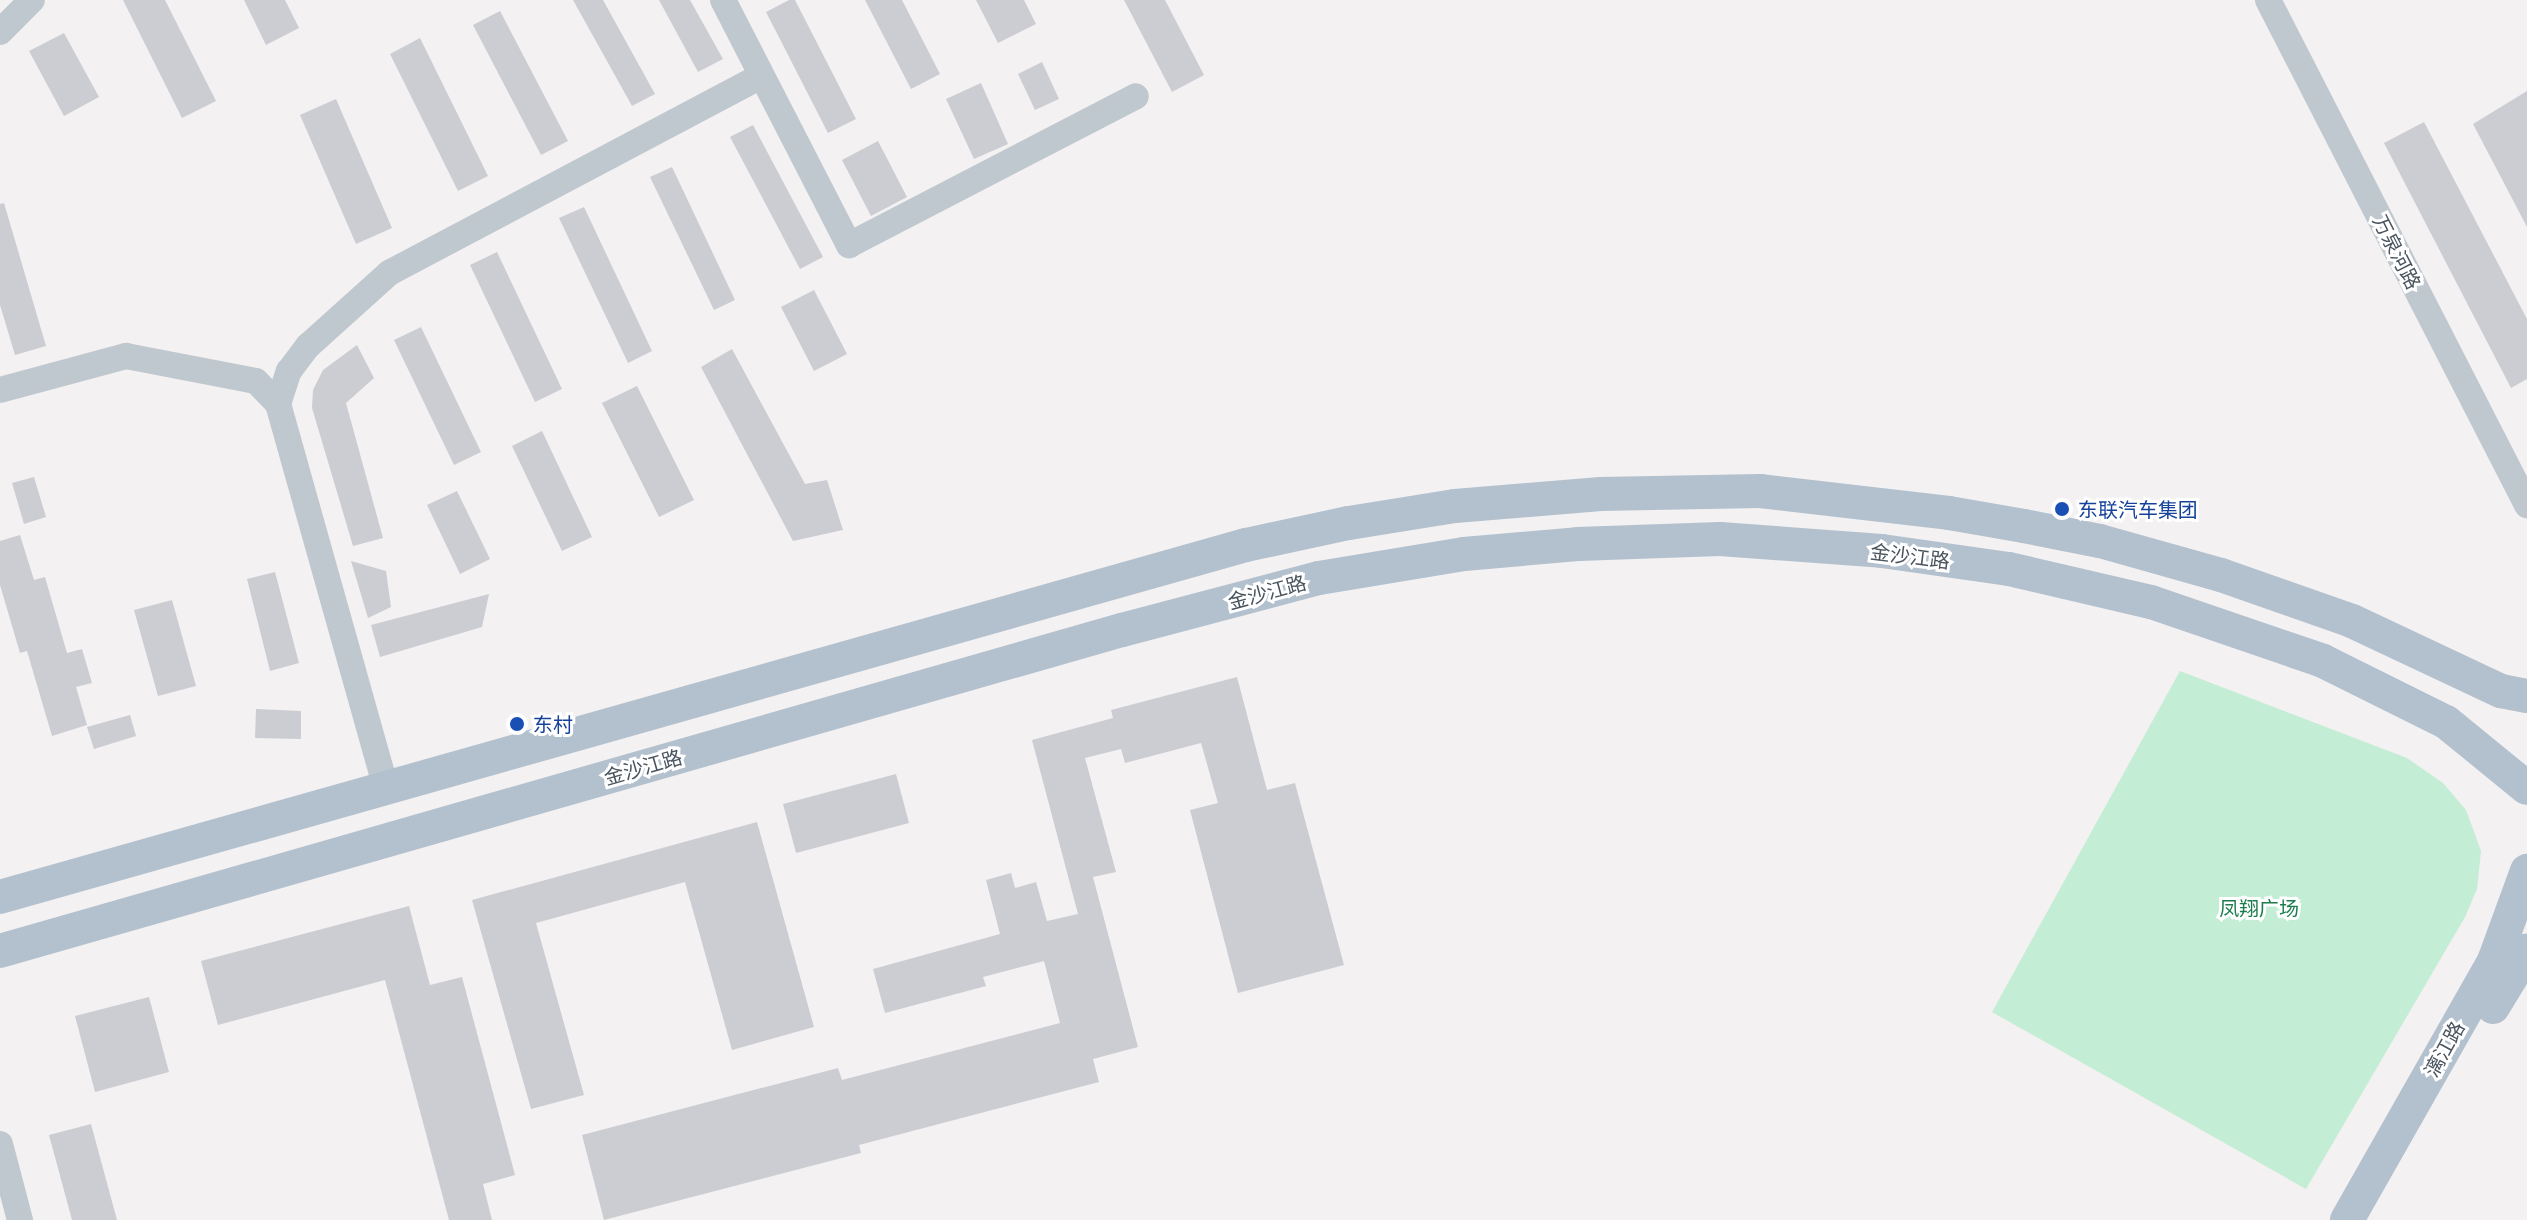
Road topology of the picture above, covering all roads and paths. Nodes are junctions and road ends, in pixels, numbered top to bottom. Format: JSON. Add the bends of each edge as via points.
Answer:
{"nodes":[{"id":1,"x":32,"y":0,"type":"edge"},
{"id":2,"x":723,"y":0,"type":"edge"},
{"id":3,"x":2268,"y":0,"type":"edge"},
{"id":4,"x":0,"y":32,"type":"edge"},
{"id":5,"x":761,"y":76,"type":"junction"},
{"id":6,"x":1136,"y":96,"type":"dead end"},
{"id":7,"x":0,"y":390,"type":"edge"},
{"id":8,"x":278,"y":404,"type":"junction"},
{"id":9,"x":2527,"y":505,"type":"edge"},
{"id":10,"x":2527,"y":696,"type":"edge"},
{"id":11,"x":386,"y":788,"type":"junction"},
{"id":12,"x":2527,"y":788,"type":"edge"},
{"id":13,"x":2527,"y":871,"type":"edge"},
{"id":14,"x":0,"y":897,"type":"edge"},
{"id":15,"x":0,"y":951,"type":"edge"},
{"id":16,"x":2527,"y":951,"type":"edge"},
{"id":17,"x":0,"y":1144,"type":"edge"},
{"id":18,"x":20,"y":1220,"type":"edge"},
{"id":19,"x":2347,"y":1220,"type":"edge"},
{"id":20,"x":2373,"y":1220,"type":"edge"}],
"edges":[{"from":1,"to":4,"type":"street"},
{"from":2,"to":5,"type":"street"},
{"from":3,"to":9,"type":"street","name":"万泉河路"},
{"from":5,"to":6,"type":"street","via":[[849,245]]},
{"from":5,"to":8,"type":"street","via":[[389,273],[308,346],[289,371]]},
{"from":7,"to":8,"type":"street","via":[[126,356],[256,381]]},
{"from":8,"to":11,"type":"street"},
{"from":10,"to":11,"type":"main road","via":[[2501,691],[2352,621],[2221,575],[2100,541],[1949,513],[1760,491],[1601,494],[1455,506],[1246,545]]},
{"from":11,"to":14,"type":"main road"},
{"from":12,"to":15,"type":"main road","name":"金沙江路","via":[[2446,722],[2364,681],[2323,661],[2151,602],[2009,569],[1882,551],[1720,539],[1578,544],[1464,554],[1319,578]]},
{"from":13,"to":19,"type":"main road","name":"漓江路","via":[[2494,961]]},
{"from":16,"to":20,"type":"main road","name":"漓江路"},
{"from":17,"to":18,"type":"street"}]}
